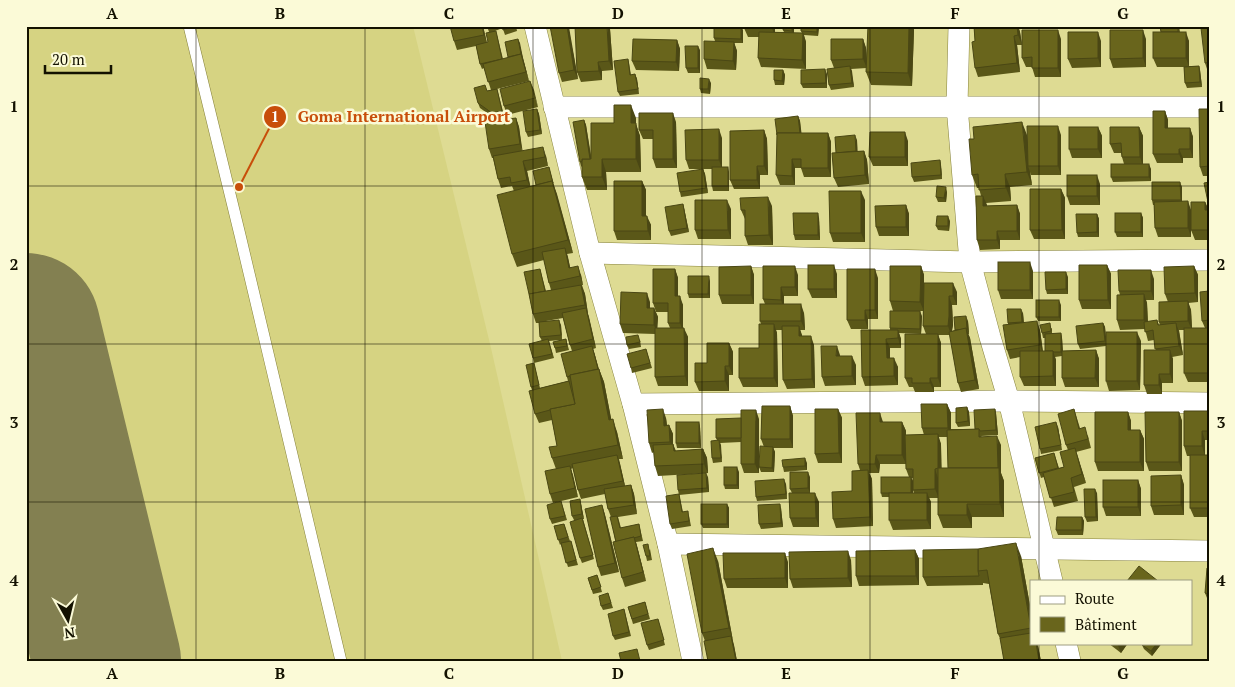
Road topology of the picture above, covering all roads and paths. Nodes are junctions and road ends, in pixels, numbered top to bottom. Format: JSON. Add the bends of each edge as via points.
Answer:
{"nodes":[{"id":1,"x":189,"y":26,"type":"edge"},
{"id":2,"x":535,"y":26,"type":"edge"},
{"id":3,"x":959,"y":26,"type":"edge"},
{"id":4,"x":957,"y":106,"type":"junction"},
{"id":5,"x":554,"y":107,"type":"junction"},
{"id":6,"x":1209,"y":107,"type":"edge"},
{"id":7,"x":590,"y":253,"type":"junction"},
{"id":8,"x":1209,"y":260,"type":"edge"},
{"id":9,"x":970,"y":262,"type":"junction"},
{"id":10,"x":1009,"y":400,"type":"junction"},
{"id":11,"x":1209,"y":403,"type":"edge"},
{"id":12,"x":633,"y":404,"type":"junction"},
{"id":13,"x":668,"y":544,"type":"junction"},
{"id":14,"x":1046,"y":550,"type":"junction"},
{"id":15,"x":1209,"y":551,"type":"edge"},
{"id":16,"x":1052,"y":580,"type":"edge"},
{"id":17,"x":1066,"y":644,"type":"edge"},
{"id":18,"x":341,"y":661,"type":"edge"},
{"id":19,"x":693,"y":661,"type":"edge"},
{"id":20,"x":1070,"y":661,"type":"edge"}],
"edges":[{"from":1,"to":18,"type":"lane"},
{"from":2,"to":5,"type":"street"},
{"from":3,"to":4,"type":"street"},
{"from":4,"to":5,"type":"street"},
{"from":4,"to":6,"type":"street"},
{"from":4,"to":9,"type":"street"},
{"from":5,"to":7,"type":"street"},
{"from":7,"to":9,"type":"street"},
{"from":7,"to":12,"type":"street"},
{"from":8,"to":9,"type":"street"},
{"from":9,"to":10,"type":"street"},
{"from":10,"to":11,"type":"street"},
{"from":10,"to":12,"type":"street"},
{"from":10,"to":14,"type":"street"},
{"from":12,"to":13,"type":"street"},
{"from":13,"to":14,"type":"street"},
{"from":13,"to":19,"type":"street"},
{"from":14,"to":15,"type":"street"},
{"from":14,"to":16,"type":"street"},
{"from":17,"to":20,"type":"street"}]}
